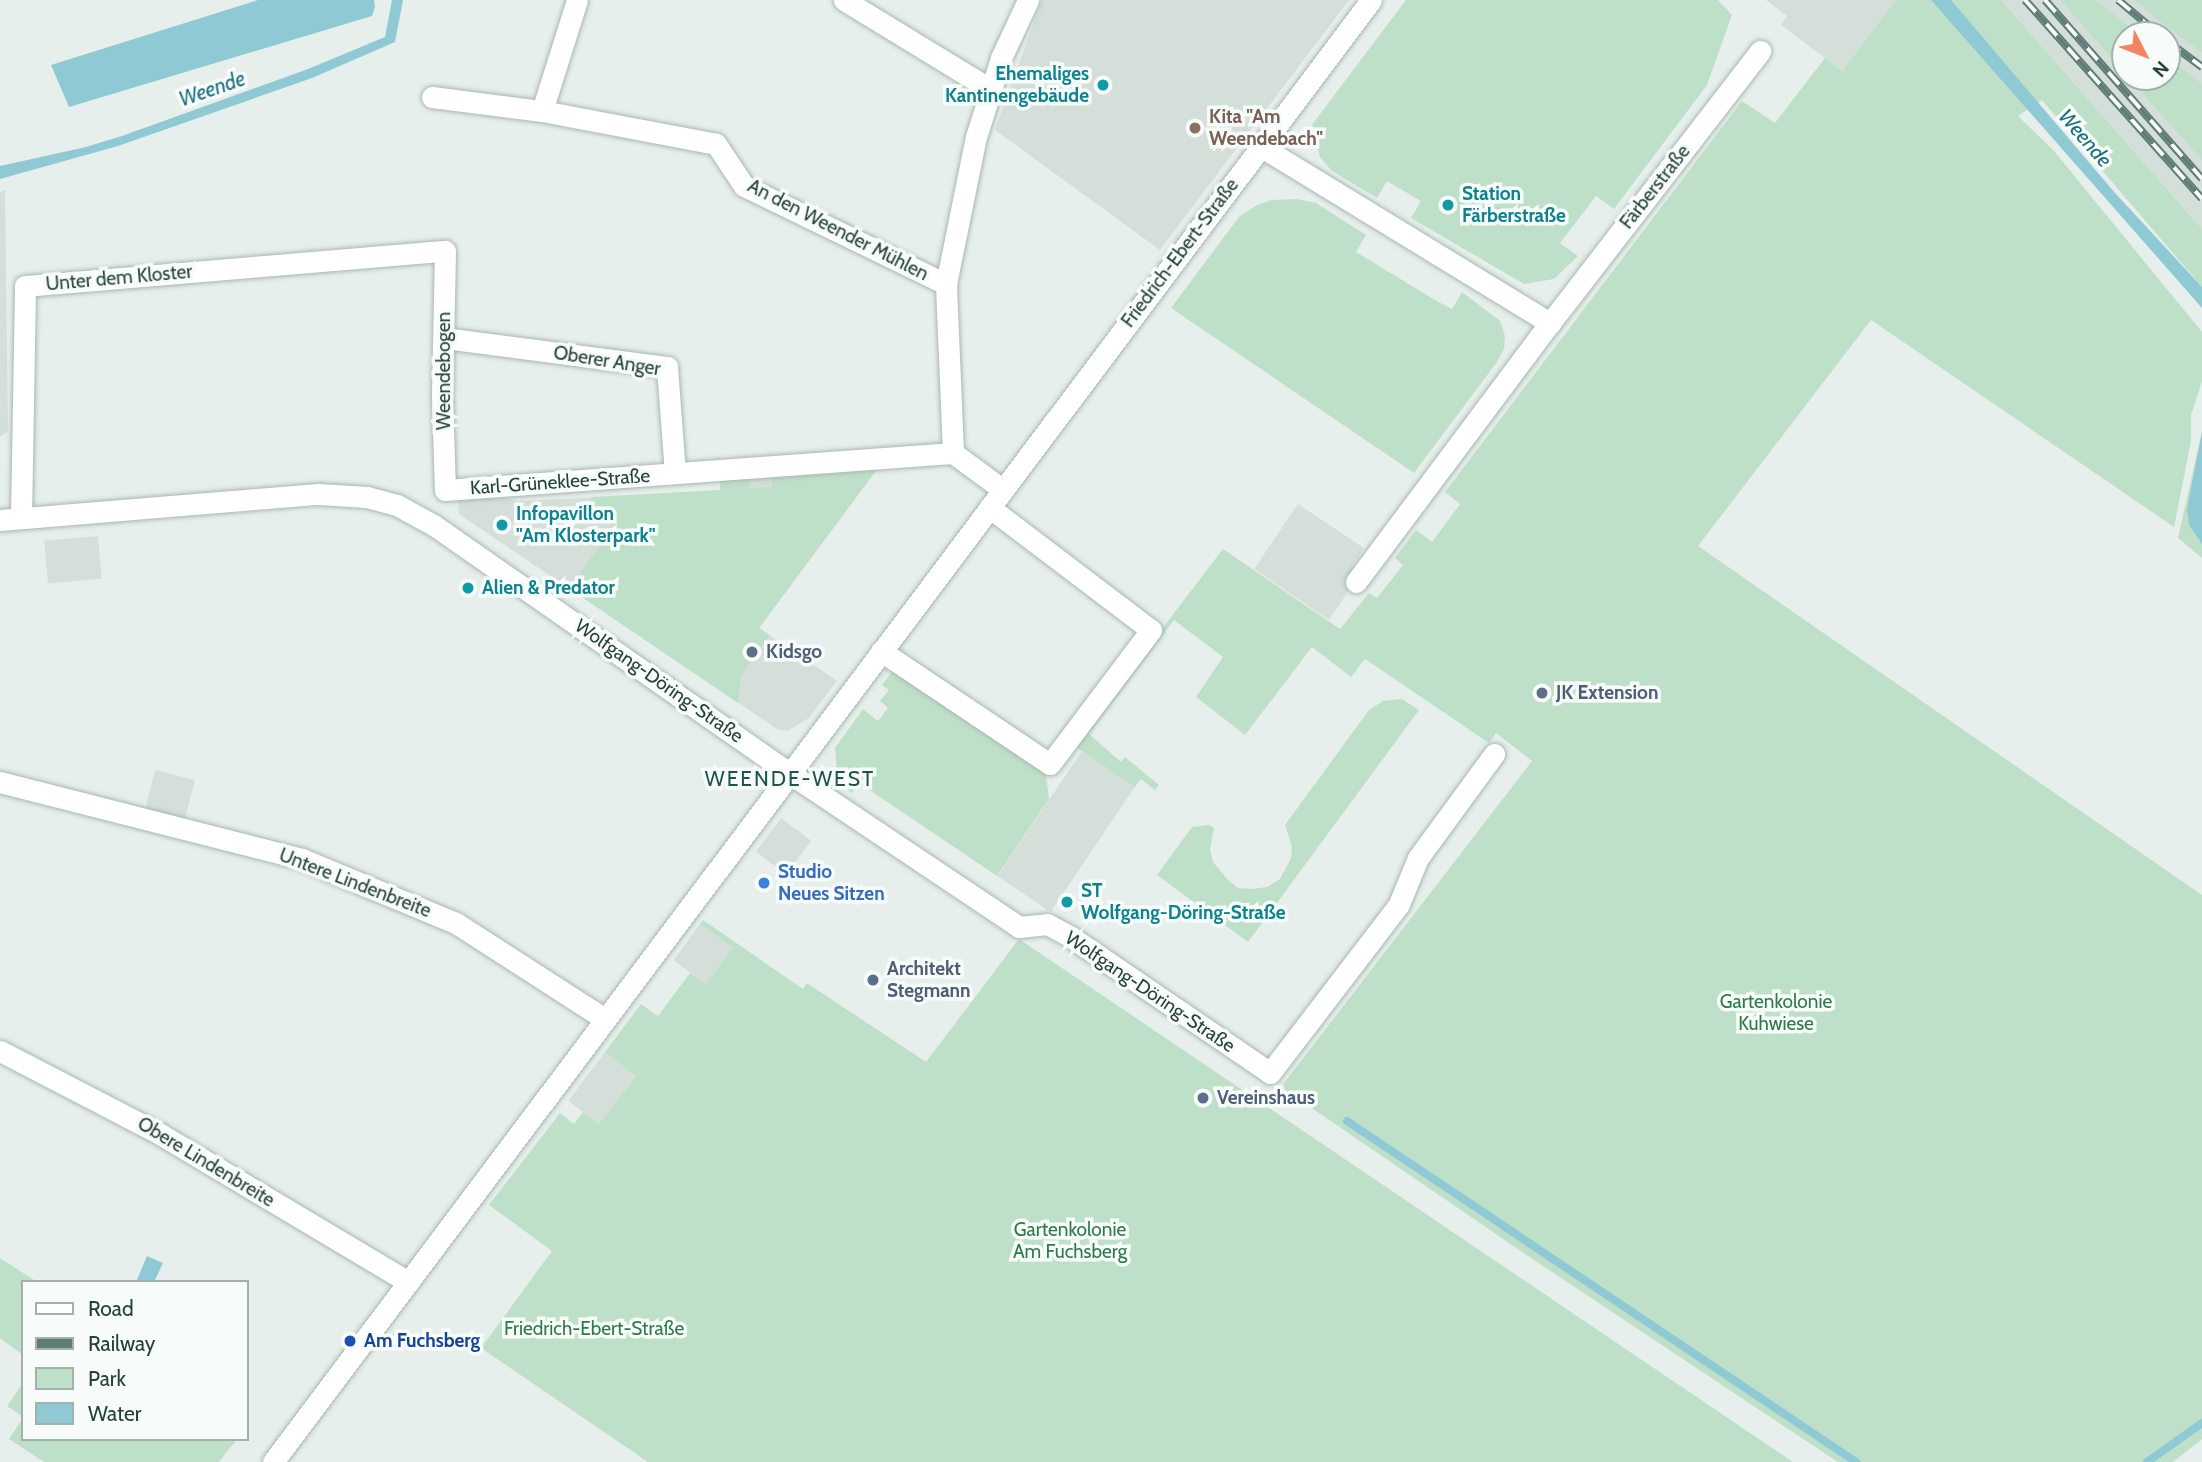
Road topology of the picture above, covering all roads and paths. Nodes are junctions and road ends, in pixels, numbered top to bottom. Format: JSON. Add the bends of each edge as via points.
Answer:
{"nodes":[{"id":1,"x":577,"y":0,"type":"edge"},
{"id":2,"x":844,"y":0,"type":"edge"},
{"id":3,"x":1028,"y":0,"type":"edge"},
{"id":4,"x":1371,"y":0,"type":"edge"},
{"id":5,"x":1760,"y":51,"type":"dead end"},
{"id":6,"x":990,"y":89,"type":"junction"},
{"id":7,"x":432,"y":97,"type":"dead end"},
{"id":8,"x":542,"y":111,"type":"junction"},
{"id":9,"x":1260,"y":146,"type":"junction"},
{"id":10,"x":445,"y":251,"type":"joint"},
{"id":11,"x":946,"y":284,"type":"junction"},
{"id":12,"x":1550,"y":323,"type":"junction"},
{"id":13,"x":444,"y":338,"type":"junction"},
{"id":14,"x":953,"y":453,"type":"junction"},
{"id":15,"x":675,"y":473,"type":"junction"},
{"id":16,"x":1002,"y":489,"type":"junction"},
{"id":17,"x":446,"y":490,"type":"junction"},
{"id":18,"x":989,"y":507,"type":"junction"},
{"id":19,"x":11,"y":519,"type":"edge"},
{"id":20,"x":425,"y":520,"type":"junction"},
{"id":21,"x":1356,"y":582,"type":"dead end"},
{"id":22,"x":881,"y":651,"type":"junction"},
{"id":23,"x":1494,"y":754,"type":"dead end"},
{"id":24,"x":789,"y":773,"type":"junction"},
{"id":25,"x":0,"y":782,"type":"edge"},
{"id":26,"x":605,"y":1019,"type":"junction"},
{"id":27,"x":0,"y":1051,"type":"edge"},
{"id":28,"x":408,"y":1282,"type":"junction"},
{"id":29,"x":273,"y":1462,"type":"edge"}],
"edges":[{"from":1,"to":8,"type":"street"},
{"from":2,"to":6,"type":"street"},
{"from":3,"to":6,"type":"street"},
{"from":4,"to":9,"type":"street","name":"Friedrich-Ebert-Straße"},
{"from":5,"to":12,"type":"street","name":"Färberstraße"},
{"from":6,"to":11,"type":"street"},
{"from":7,"to":8,"type":"street","name":"An den Weender Mühlen"},
{"from":8,"to":11,"type":"street","name":"An den Weender Mühlen","via":[[716,144],[744,186]]},
{"from":9,"to":12,"type":"street"},
{"from":9,"to":16,"type":"street","name":"Friedrich-Ebert-Straße"},
{"from":10,"to":13,"type":"street","name":"Weendebogen"},
{"from":10,"to":19,"type":"street","name":"Unter dem Kloster","via":[[25,286]]},
{"from":11,"to":14,"type":"street"},
{"from":12,"to":21,"type":"street","name":"Färberstraße"},
{"from":13,"to":15,"type":"street","name":"Oberer Anger","via":[[667,367]]},
{"from":13,"to":17,"type":"street","name":"Weendebogen"},
{"from":14,"to":15,"type":"street","name":"Karl-Grüneklee-Straße"},
{"from":14,"to":16,"type":"street"},
{"from":15,"to":17,"type":"street","name":"Karl-Grüneklee-Straße"},
{"from":16,"to":18,"type":"street","name":"Friedrich-Ebert-Straße"},
{"from":17,"to":20,"type":"street","name":"Karl-Grüneklee-Straße"},
{"from":18,"to":22,"type":"street","name":"Friedrich-Ebert-Straße"},
{"from":18,"to":22,"type":"street","via":[[1151,631],[1050,764]]},
{"from":19,"to":20,"type":"street","via":[[318,494],[367,497],[397,505]]},
{"from":20,"to":24,"type":"street","name":"Wolfgang-Döring-Straße"},
{"from":22,"to":24,"type":"street","name":"Friedrich-Ebert-Straße"},
{"from":23,"to":24,"type":"street","name":"Wolfgang-Döring-Straße","via":[[1418,858],[1399,904],[1269,1073],[1071,937],[1047,924],[1019,927]]},
{"from":24,"to":26,"type":"street","name":"Friedrich-Ebert-Straße"},
{"from":25,"to":26,"type":"street","name":"Untere Lindenbreite","via":[[302,859],[456,923]]},
{"from":26,"to":28,"type":"street","name":"Friedrich-Ebert-Straße"},
{"from":27,"to":28,"type":"street","name":"Obere Lindenbreite","via":[[160,1134]]},
{"from":28,"to":29,"type":"street","name":"Friedrich-Ebert-Straße"}]}
